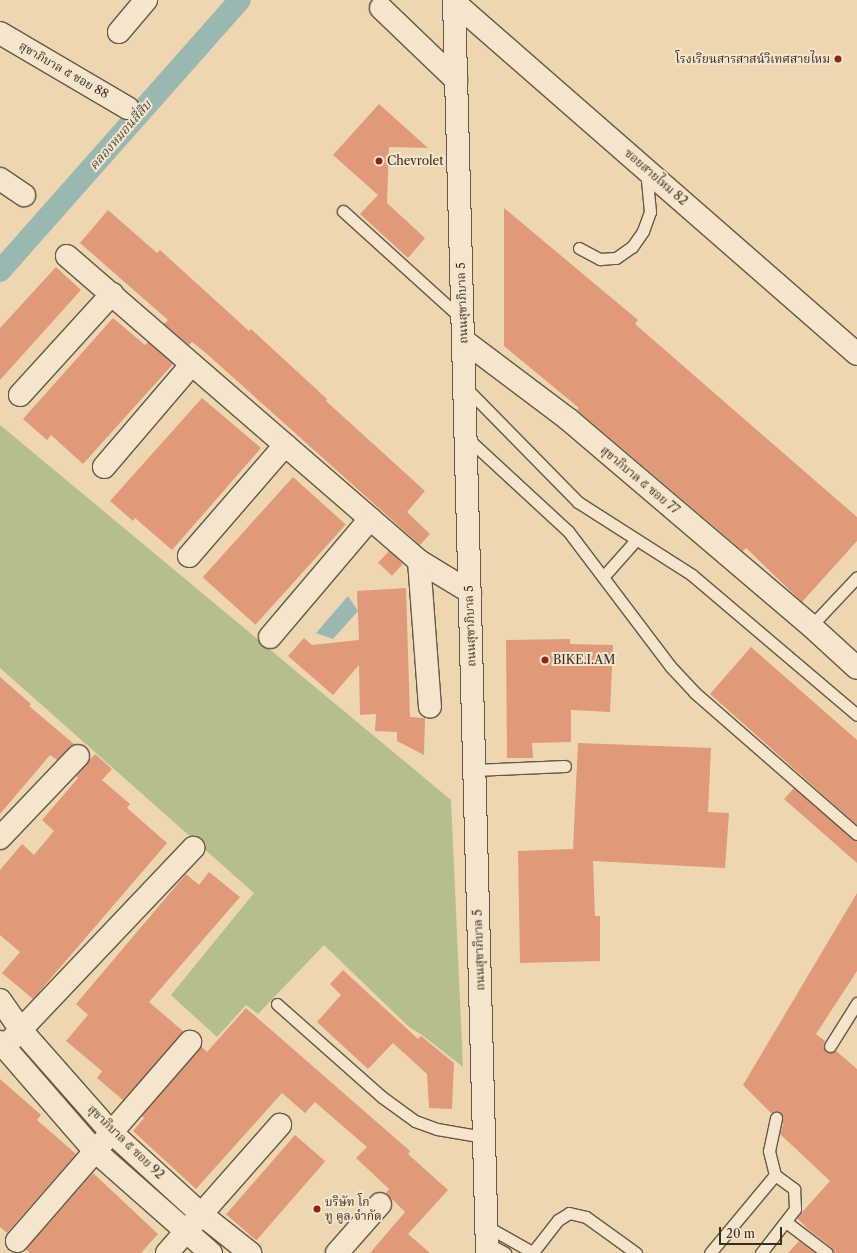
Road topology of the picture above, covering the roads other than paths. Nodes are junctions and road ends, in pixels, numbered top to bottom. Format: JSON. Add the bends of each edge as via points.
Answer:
{"nodes":[{"id":1,"x":146,"y":0,"type":"edge"},
{"id":2,"x":454,"y":1,"type":"edge"},
{"id":3,"x":381,"y":8,"type":"dead end"},
{"id":4,"x":119,"y":32,"type":"dead end"},
{"id":5,"x":0,"y":33,"type":"edge"},
{"id":6,"x":456,"y":80,"type":"junction"},
{"id":7,"x":128,"y":108,"type":"dead end"},
{"id":8,"x":646,"y":168,"type":"junction"},
{"id":9,"x":0,"y":179,"type":"edge"},
{"id":10,"x":24,"y":195,"type":"dead end"},
{"id":11,"x":343,"y":211,"type":"dead end"},
{"id":12,"x":579,"y":248,"type":"dead end"},
{"id":13,"x":67,"y":256,"type":"dead end"},
{"id":14,"x":112,"y":294,"type":"junction"},
{"id":15,"x":462,"y":318,"type":"junction"},
{"id":16,"x":463,"y":340,"type":"junction"},
{"id":17,"x":857,"y":354,"type":"edge"},
{"id":18,"x":192,"y":364,"type":"junction"},
{"id":19,"x":464,"y":386,"type":"junction"},
{"id":20,"x":20,"y":396,"type":"dead end"},
{"id":21,"x":465,"y":437,"type":"junction"},
{"id":22,"x":285,"y":445,"type":"junction"},
{"id":23,"x":104,"y":466,"type":"dead end"},
{"id":24,"x":370,"y":519,"type":"junction"},
{"id":25,"x":636,"y":540,"type":"junction"},
{"id":26,"x":189,"y":556,"type":"dead end"},
{"id":27,"x":419,"y":562,"type":"junction"},
{"id":28,"x":603,"y":577,"type":"junction"},
{"id":29,"x":857,"y":578,"type":"edge"},
{"id":30,"x":470,"y":592,"type":"junction"},
{"id":31,"x":811,"y":626,"type":"junction"},
{"id":32,"x":270,"y":637,"type":"dead end"},
{"id":33,"x":857,"y":668,"type":"edge"},
{"id":34,"x":430,"y":707,"type":"dead end"},
{"id":35,"x":857,"y":716,"type":"edge"},
{"id":36,"x":78,"y":756,"type":"dead end"},
{"id":37,"x":566,"y":766,"type":"dead end"},
{"id":38,"x":474,"y":770,"type":"junction"},
{"id":39,"x":857,"y":834,"type":"edge"},
{"id":40,"x":0,"y":838,"type":"edge"},
{"id":41,"x":193,"y":848,"type":"dead end"},
{"id":42,"x":0,"y":1000,"type":"edge"},
{"id":43,"x":857,"y":1003,"type":"edge"},
{"id":44,"x":277,"y":1004,"type":"dead end"},
{"id":45,"x":20,"y":1029,"type":"junction"},
{"id":46,"x":190,"y":1042,"type":"dead end"},
{"id":47,"x":830,"y":1046,"type":"dead end"},
{"id":48,"x":1,"y":1047,"type":"edge"},
{"id":49,"x":776,"y":1118,"type":"dead end"},
{"id":50,"x":280,"y":1125,"type":"dead end"},
{"id":51,"x":110,"y":1131,"type":"junction"},
{"id":52,"x":484,"y":1137,"type":"junction"},
{"id":53,"x":94,"y":1150,"type":"junction"},
{"id":54,"x":776,"y":1175,"type":"junction"},
{"id":55,"x":380,"y":1204,"type":"dead end"},
{"id":56,"x":201,"y":1214,"type":"junction"},
{"id":57,"x":786,"y":1222,"type":"junction"},
{"id":58,"x":186,"y":1232,"type":"junction"},
{"id":59,"x":17,"y":1241,"type":"dead end"},
{"id":60,"x":491,"y":1244,"type":"edge"},
{"id":61,"x":167,"y":1253,"type":"edge"},
{"id":62,"x":211,"y":1253,"type":"edge"},
{"id":63,"x":250,"y":1253,"type":"edge"},
{"id":64,"x":337,"y":1253,"type":"edge"},
{"id":65,"x":534,"y":1253,"type":"edge"},
{"id":66,"x":636,"y":1253,"type":"edge"},
{"id":67,"x":710,"y":1253,"type":"edge"},
{"id":68,"x":761,"y":1253,"type":"edge"},
{"id":69,"x":827,"y":1253,"type":"edge"}],
"edges":[{"from":1,"to":4,"type":"street"},
{"from":2,"to":6,"type":"street","name":"ถนนสุขาภิบาล 5"},
{"from":2,"to":8,"type":"street","name":"ซอยสายไหม 82"},
{"from":3,"to":6,"type":"street"},
{"from":5,"to":7,"type":"street","name":"สุขาภิบาล ๕ ซอย 88"},
{"from":6,"to":15,"type":"street","name":"ถนนสุขาภิบาล 5"},
{"from":8,"to":12,"type":"lane","via":[[650,212],[643,231],[632,247],[616,258],[600,259]]},
{"from":8,"to":17,"type":"street","name":"ซอยสายไหม 82"},
{"from":9,"to":10,"type":"street"},
{"from":11,"to":15,"type":"lane"},
{"from":13,"to":14,"type":"street"},
{"from":14,"to":18,"type":"street"},
{"from":14,"to":20,"type":"street"},
{"from":15,"to":16,"type":"street","name":"ถนนสุขาภิบาล 5"},
{"from":16,"to":19,"type":"street","name":"ถนนสุขาภิบาล 5"},
{"from":16,"to":31,"type":"street","name":"สุขาภิบาล ๕ ซอย 77","via":[[568,419]]},
{"from":18,"to":22,"type":"street"},
{"from":18,"to":23,"type":"street"},
{"from":19,"to":21,"type":"street","name":"ถนนสุขาภิบาล 5"},
{"from":19,"to":25,"type":"lane","via":[[578,502]]},
{"from":21,"to":28,"type":"lane","via":[[568,531]]},
{"from":21,"to":30,"type":"street","name":"ถนนสุขาภิบาล 5"},
{"from":22,"to":24,"type":"street"},
{"from":22,"to":26,"type":"street"},
{"from":24,"to":27,"type":"street"},
{"from":24,"to":32,"type":"street"},
{"from":25,"to":28,"type":"lane"},
{"from":25,"to":35,"type":"lane","via":[[692,574]]},
{"from":27,"to":30,"type":"street"},
{"from":27,"to":34,"type":"street"},
{"from":28,"to":39,"type":"lane","via":[[670,666],[694,692]]},
{"from":29,"to":31,"type":"lane"},
{"from":30,"to":38,"type":"street","name":"ถนนสุขาภิบาล 5"},
{"from":31,"to":33,"type":"street","name":"สุขาภิบาล ๕ ซอย 77"},
{"from":36,"to":40,"type":"street"},
{"from":37,"to":38,"type":"lane"},
{"from":38,"to":52,"type":"street","name":"ถนนสุขาภิบาล 5"},
{"from":41,"to":45,"type":"street"},
{"from":42,"to":45,"type":"street","name":"สุขาภิบาล ๕ ซอย 92"},
{"from":43,"to":47,"type":"lane"},
{"from":44,"to":52,"type":"lane","via":[[382,1097],[415,1121],[438,1129]]},
{"from":45,"to":48,"type":"street"},
{"from":45,"to":51,"type":"street","name":"สุขาภิบาล ๕ ซอย 92"},
{"from":46,"to":51,"type":"street"},
{"from":48,"to":53,"type":"street"},
{"from":49,"to":54,"type":"lane","via":[[769,1152]]},
{"from":50,"to":56,"type":"street"},
{"from":51,"to":53,"type":"street"},
{"from":51,"to":56,"type":"street","name":"สุขาภิบาล ๕ ซอย 92"},
{"from":52,"to":60,"type":"street","name":"ถนนสุขาภิบาล 5"},
{"from":53,"to":58,"type":"street"},
{"from":53,"to":59,"type":"street"},
{"from":54,"to":57,"type":"lane","via":[[794,1189],[795,1209]]},
{"from":54,"to":67,"type":"lane"},
{"from":55,"to":64,"type":"street"},
{"from":56,"to":58,"type":"street"},
{"from":56,"to":63,"type":"street","name":"สุขาภิบาล ๕ ซอย 92"},
{"from":57,"to":68,"type":"lane"},
{"from":57,"to":69,"type":"lane"},
{"from":58,"to":61,"type":"street"},
{"from":58,"to":62,"type":"street"},
{"from":60,"to":65,"type":"lane"},
{"from":65,"to":66,"type":"lane","via":[[558,1220],[569,1213],[586,1217]]}]}
